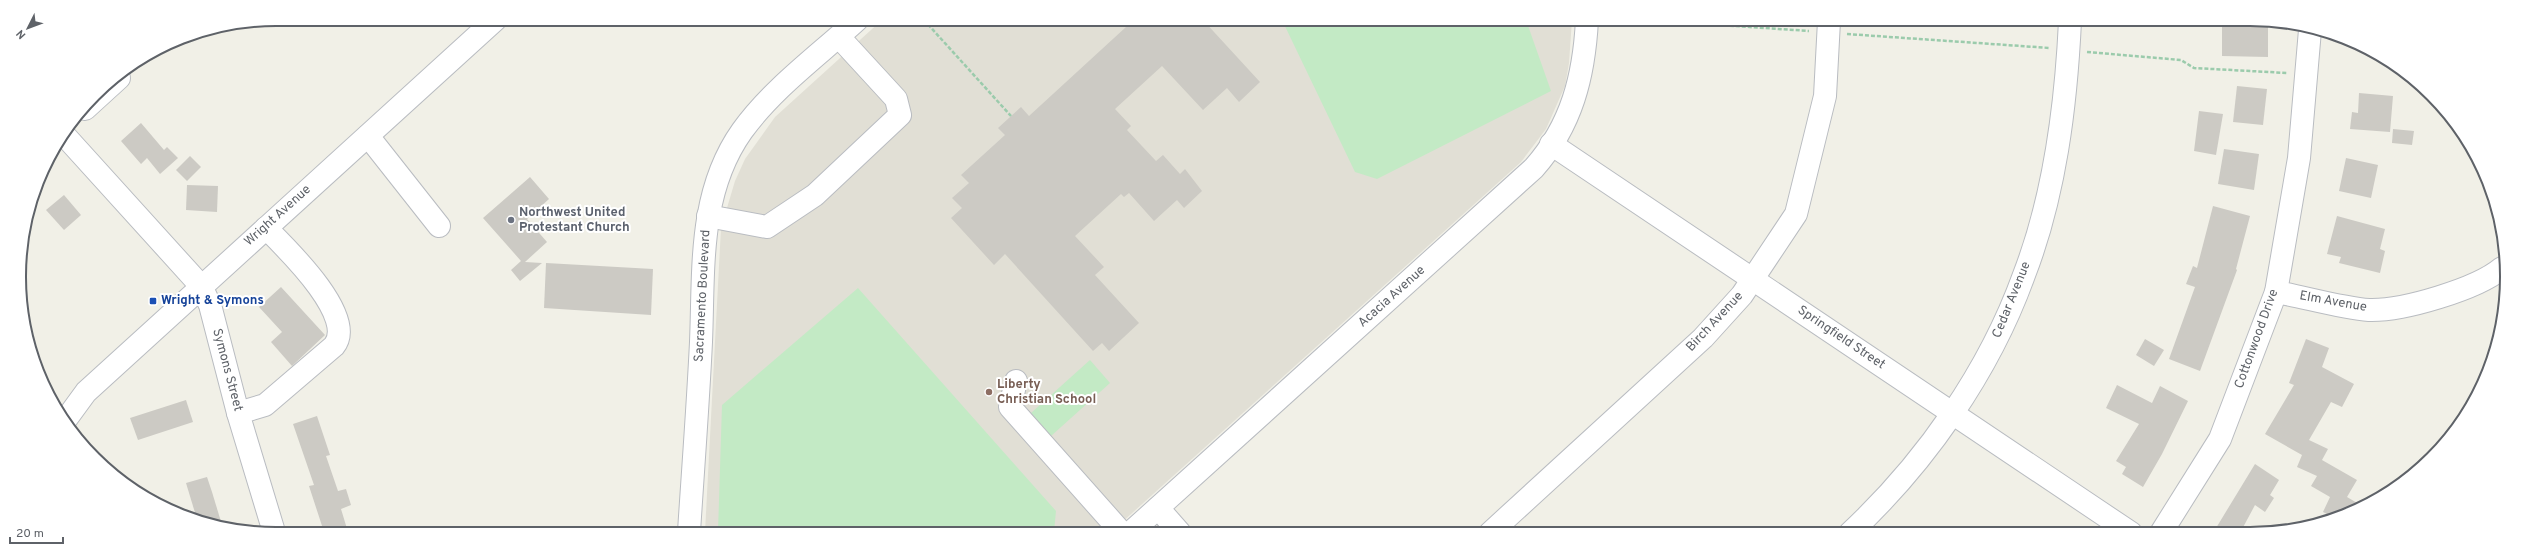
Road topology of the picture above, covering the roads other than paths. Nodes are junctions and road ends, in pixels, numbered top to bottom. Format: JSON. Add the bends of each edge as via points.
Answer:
{"nodes":[{"id":1,"x":488,"y":26,"type":"edge"},
{"id":2,"x":851,"y":26,"type":"edge"},
{"id":3,"x":1585,"y":26,"type":"edge"},
{"id":4,"x":2070,"y":26,"type":"edge"},
{"id":5,"x":1829,"y":29,"type":"edge"},
{"id":6,"x":2310,"y":34,"type":"edge"},
{"id":7,"x":839,"y":37,"type":"junction"},
{"id":8,"x":368,"y":136,"type":"junction"},
{"id":9,"x":67,"y":138,"type":"edge"},
{"id":10,"x":1551,"y":144,"type":"junction"},
{"id":11,"x":708,"y":216,"type":"junction"},
{"id":12,"x":439,"y":226,"type":"dead end"},
{"id":13,"x":266,"y":228,"type":"junction"},
{"id":14,"x":2500,"y":270,"type":"edge"},
{"id":15,"x":1752,"y":278,"type":"junction"},
{"id":16,"x":201,"y":286,"type":"junction"},
{"id":17,"x":2276,"y":292,"type":"junction"},
{"id":18,"x":1016,"y":381,"type":"dead end"},
{"id":19,"x":238,"y":413,"type":"junction"},
{"id":20,"x":1951,"y":413,"type":"junction"},
{"id":21,"x":68,"y":416,"type":"edge"},
{"id":22,"x":1158,"y":508,"type":"junction"},
{"id":23,"x":272,"y":527,"type":"edge"},
{"id":24,"x":689,"y":527,"type":"edge"},
{"id":25,"x":1117,"y":527,"type":"edge"},
{"id":26,"x":1136,"y":527,"type":"edge"},
{"id":27,"x":1175,"y":527,"type":"edge"},
{"id":28,"x":1497,"y":527,"type":"edge"},
{"id":29,"x":1856,"y":527,"type":"edge"},
{"id":30,"x":2122,"y":527,"type":"edge"},
{"id":31,"x":2165,"y":527,"type":"edge"}],
"edges":[{"from":1,"to":8,"type":"street","name":"Wright Avenue"},
{"from":2,"to":7,"type":"street","name":"Sacramento Boulevard"},
{"from":3,"to":10,"type":"street","name":"Acacia Avenue","via":[[1581,76],[1571,106]]},
{"from":4,"to":20,"type":"street","name":"Cedar Avenue","via":[[2063,117],[2045,206],[2025,275],[1995,342]]},
{"from":5,"to":15,"type":"street","name":"Birch Avenue","via":[[1825,96],[1796,214]]},
{"from":6,"to":17,"type":"street","name":"Cottonwood Drive","via":[[2300,158]]},
{"from":7,"to":11,"type":"street","name":"Sacramento Boulevard","via":[[769,100],[742,131],[715,186]]},
{"from":7,"to":11,"type":"street","via":[[896,99],[900,115],[815,195],[767,227]]},
{"from":8,"to":12,"type":"street"},
{"from":8,"to":13,"type":"street","name":"Wright Avenue"},
{"from":9,"to":16,"type":"street","name":"Symons Street"},
{"from":10,"to":15,"type":"street","name":"Springfield Street"},
{"from":10,"to":22,"type":"street","name":"Acacia Avenue","via":[[1526,177]]},
{"from":11,"to":24,"type":"street","name":"Sacramento Boulevard","via":[[703,243],[701,342]]},
{"from":13,"to":16,"type":"street","name":"Wright Avenue"},
{"from":13,"to":19,"type":"street","via":[[331,303],[338,318],[340,332],[334,346],[265,405]]},
{"from":14,"to":17,"type":"street","name":"Elm Avenue","via":[[2490,278],[2428,301],[2370,310]]},
{"from":15,"to":20,"type":"street","name":"Springfield Street"},
{"from":15,"to":28,"type":"street","name":"Birch Avenue","via":[[1742,295],[1703,338]]},
{"from":16,"to":19,"type":"street","name":"Symons Street","via":[[210,305]]},
{"from":16,"to":21,"type":"street","name":"Wright Avenue","via":[[86,392]]},
{"from":17,"to":31,"type":"street","name":"Cottonwood Drive","via":[[2220,439]]},
{"from":18,"to":25,"type":"street","via":[[1010,408]]},
{"from":19,"to":23,"type":"street","name":"Symons Street"},
{"from":20,"to":29,"type":"street","name":"Cedar Avenue","via":[[1915,464],[1877,508]]},
{"from":20,"to":30,"type":"street","name":"Springfield Street"},
{"from":22,"to":26,"type":"street","name":"Acacia Avenue"},
{"from":22,"to":27,"type":"street"}]}
